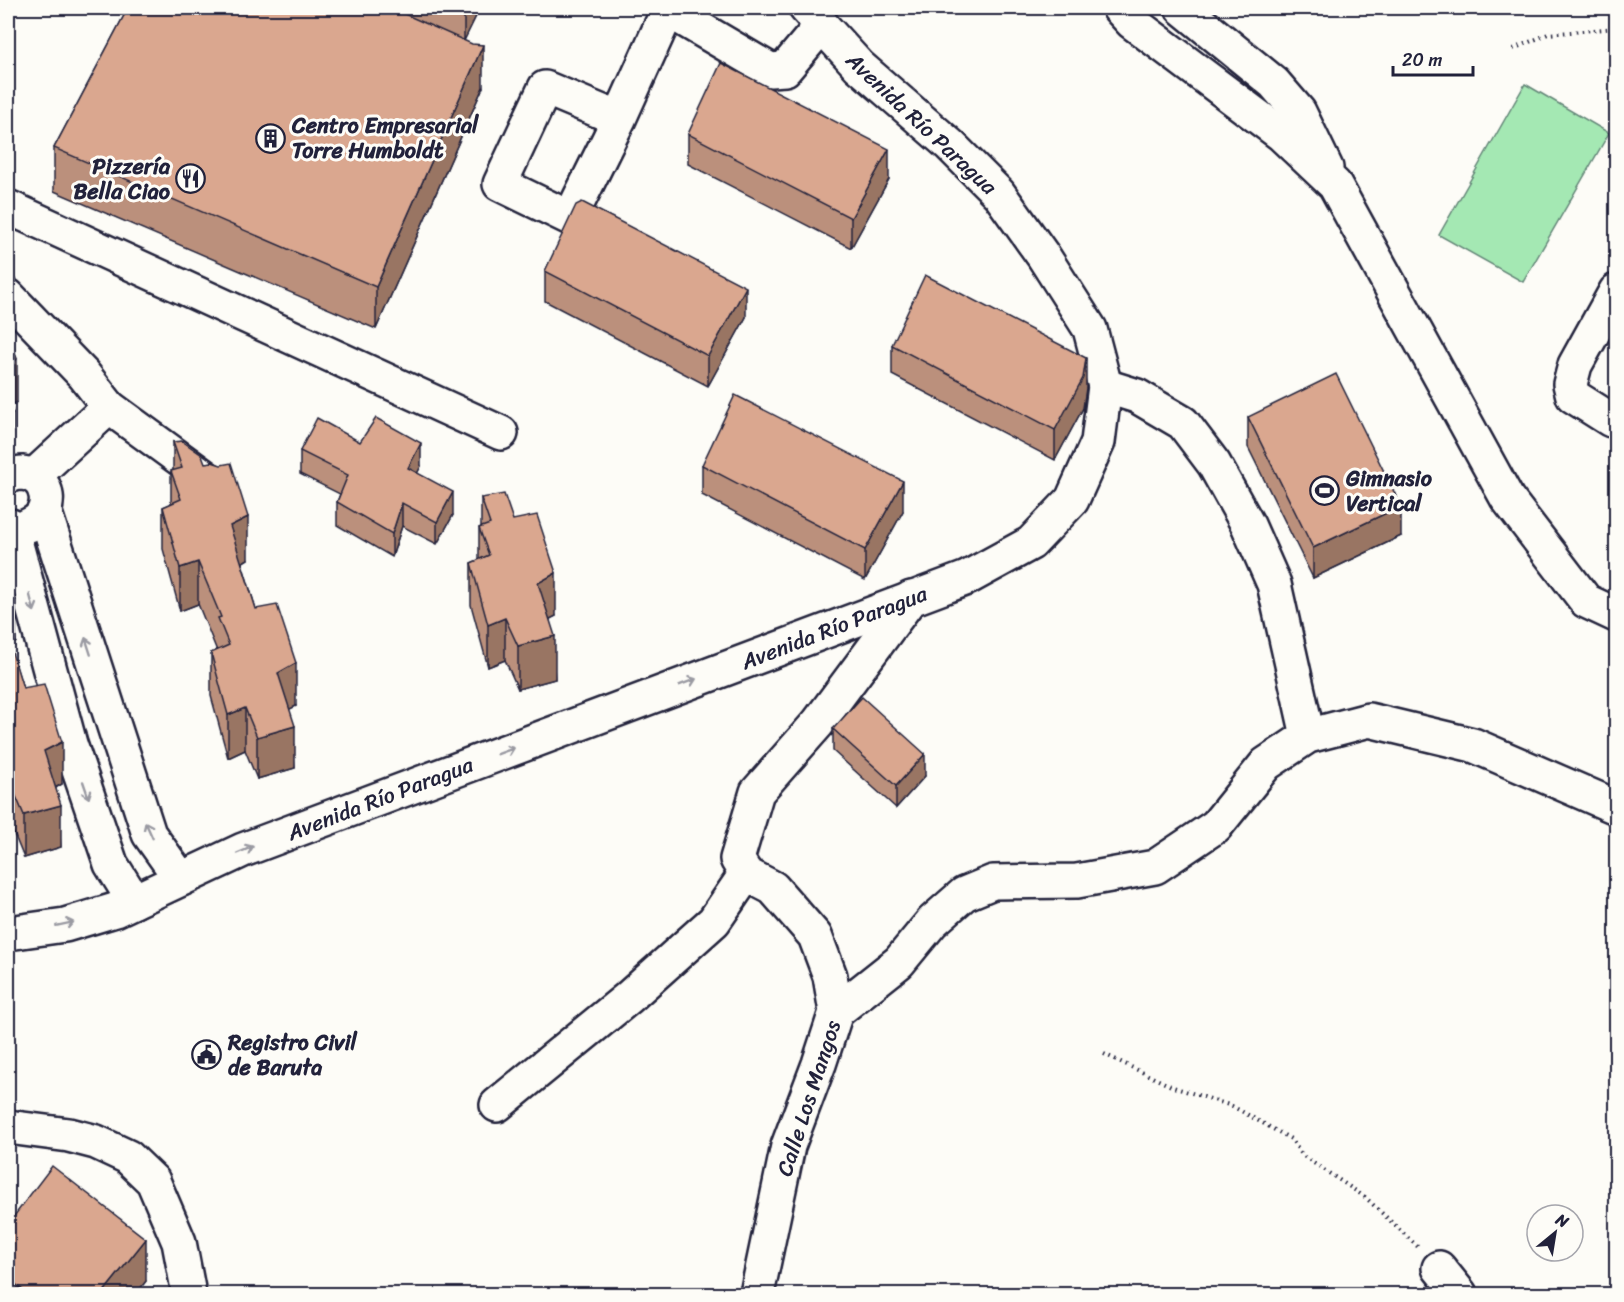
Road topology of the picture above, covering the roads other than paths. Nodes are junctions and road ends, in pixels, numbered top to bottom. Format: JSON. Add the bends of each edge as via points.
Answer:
{"nodes":[{"id":1,"x":1119,"y":8,"type":"edge"},
{"id":2,"x":1182,"y":8,"type":"edge"},
{"id":3,"x":669,"y":9,"type":"edge"},
{"id":4,"x":814,"y":16,"type":"edge"},
{"id":5,"x":619,"y":118,"type":"dead end"},
{"id":6,"x":1335,"y":186,"type":"junction"},
{"id":7,"x":8,"y":207,"type":"edge"},
{"id":8,"x":1617,"y":291,"type":"edge"},
{"id":9,"x":8,"y":297,"type":"edge"},
{"id":10,"x":1105,"y":386,"type":"junction"},
{"id":11,"x":110,"y":407,"type":"junction"},
{"id":12,"x":1617,"y":420,"type":"edge"},
{"id":13,"x":501,"y":433,"type":"dead end"},
{"id":14,"x":21,"y":476,"type":"edge"},
{"id":15,"x":222,"y":489,"type":"edge"},
{"id":16,"x":45,"y":513,"type":"junction"},
{"id":17,"x":9,"y":525,"type":"edge"},
{"id":18,"x":911,"y":598,"type":"junction"},
{"id":19,"x":1617,"y":615,"type":"edge"},
{"id":20,"x":113,"y":724,"type":"junction"},
{"id":21,"x":1308,"y":736,"type":"junction"},
{"id":22,"x":70,"y":744,"type":"junction"},
{"id":23,"x":1617,"y":807,"type":"edge"},
{"id":24,"x":746,"y":874,"type":"junction"},
{"id":25,"x":181,"y":879,"type":"junction"},
{"id":26,"x":134,"y":901,"type":"junction"},
{"id":27,"x":8,"y":933,"type":"edge"},
{"id":28,"x":836,"y":1012,"type":"junction"},
{"id":29,"x":497,"y":1106,"type":"dead end"},
{"id":30,"x":8,"y":1127,"type":"edge"},
{"id":31,"x":1438,"y":1268,"type":"road end"},
{"id":32,"x":189,"y":1294,"type":"edge"},
{"id":33,"x":757,"y":1294,"type":"edge"},
{"id":34,"x":1460,"y":1294,"type":"edge"}],
"edges":[{"from":1,"to":6,"type":"street","via":[[1132,22],[1281,134]]},
{"from":2,"to":6,"type":"street","via":[[1274,83],[1299,112]]},
{"from":3,"to":4,"type":"street","via":[[770,70],[785,69]]},
{"from":3,"to":5,"type":"street"},
{"from":4,"to":10,"type":"street","name":"Avenida Río Paragua","via":[[859,66],[950,145],[999,194],[1090,329]]},
{"from":6,"to":19,"type":"street","via":[[1507,498],[1586,601]]},
{"from":7,"to":13,"type":"street"},
{"from":8,"to":12,"type":"street","via":[[1575,364],[1570,384],[1573,396]]},
{"from":9,"to":11,"type":"street"},
{"from":10,"to":18,"type":"street","name":"Avenida Río Paragua","via":[[1098,442],[1072,500],[1031,543],[967,578]]},
{"from":10,"to":21,"type":"street","via":[[1137,396],[1183,423],[1214,464],[1248,525],[1274,584]]},
{"from":11,"to":14,"type":"street"},
{"from":11,"to":15,"type":"street"},
{"from":14,"to":16,"type":"street","via":[[44,486],[48,499]]},
{"from":16,"to":17,"type":"street","via":[[36,523],[24,527]]},
{"from":20,"to":16,"type":"street","one_way":true},
{"from":17,"to":22,"type":"street","one_way":true},
{"from":18,"to":24,"type":"street","via":[[818,723],[757,792],[737,859]]},
{"from":25,"to":18,"type":"street","name":"Avenida Río Paragua","one_way":true,"via":[[243,850]]},
{"from":20,"to":22,"type":"street"},
{"from":25,"to":20,"type":"street","one_way":true,"via":[[149,834]]},
{"from":21,"to":23,"type":"street","via":[[1370,720],[1473,745]]},
{"from":21,"to":28,"type":"street","via":[[1266,764],[1216,826],[1155,867],[1077,881],[993,882],[964,894],[932,922],[899,962]]},
{"from":22,"to":26,"type":"street","one_way":true,"via":[[111,864]]},
{"from":24,"to":28,"type":"street","name":"Calle Los Mangos","via":[[773,888],[815,936],[830,976]]},
{"from":24,"to":29,"type":"street","via":[[714,921]]},
{"from":25,"to":26,"type":"street","name":"Avenida Río Paragua"},
{"from":27,"to":26,"type":"street","name":"Avenida Río Paragua","one_way":true,"via":[[64,925]]},
{"from":28,"to":33,"type":"street","name":"Calle Los Mangos","via":[[788,1146]]},
{"from":30,"to":32,"type":"street","via":[[69,1135],[128,1157],[153,1181],[179,1242]]},
{"from":31,"to":34,"type":"street"}]}
